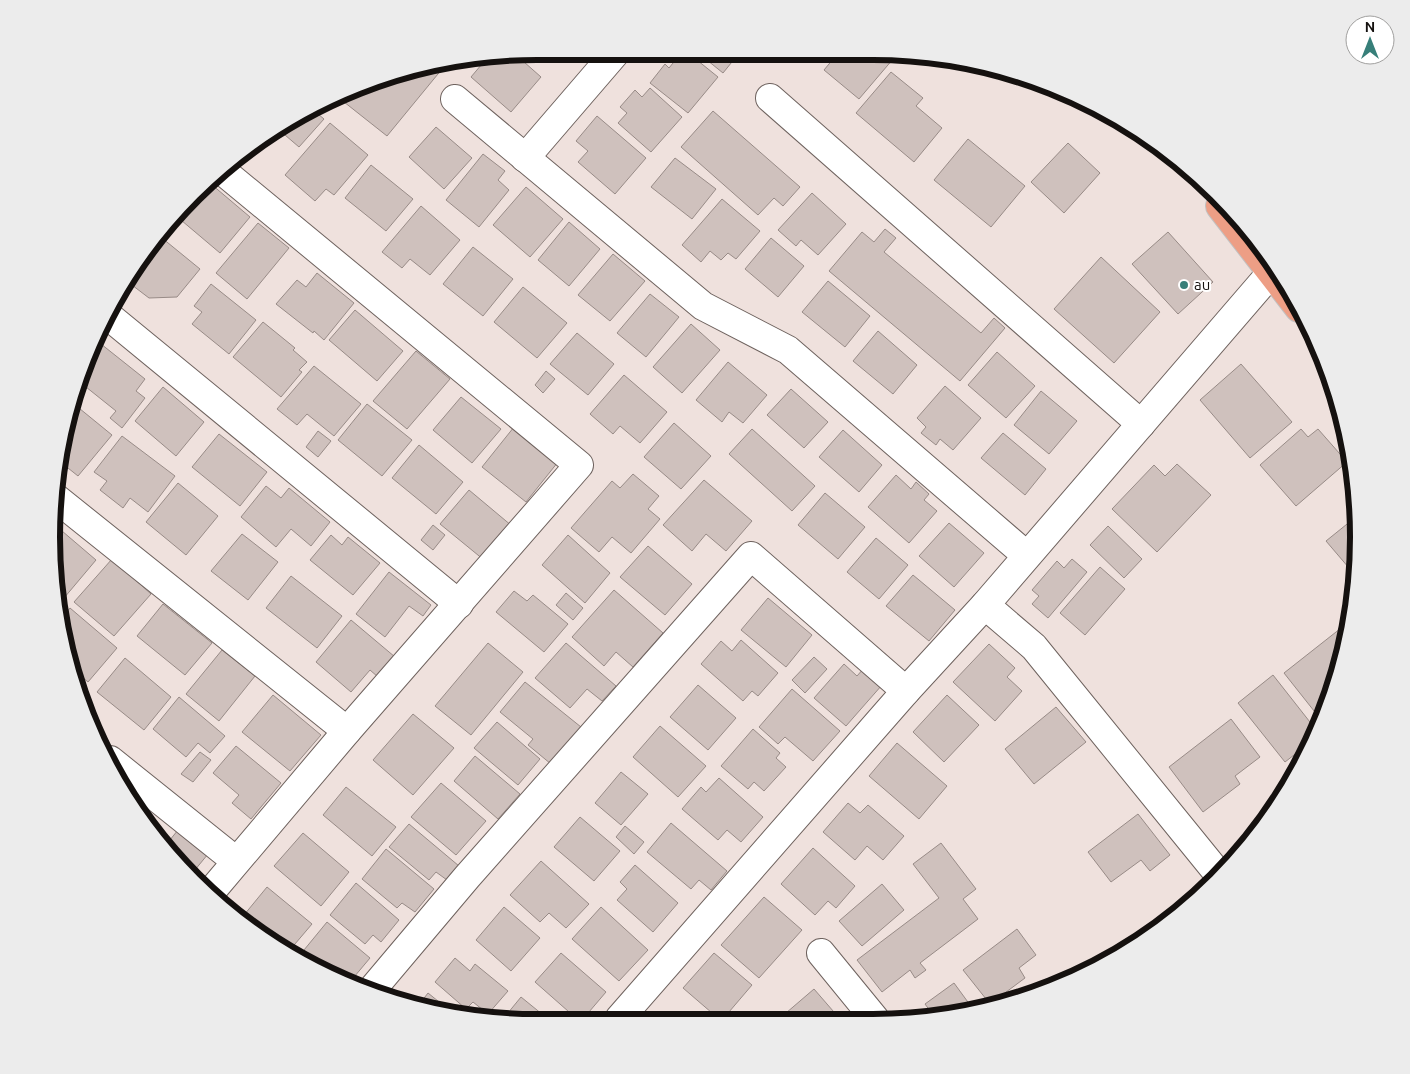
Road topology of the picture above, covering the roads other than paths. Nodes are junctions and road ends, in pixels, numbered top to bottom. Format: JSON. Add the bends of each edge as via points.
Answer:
{"nodes":[{"id":1,"x":610,"y":60,"type":"edge"},
{"id":2,"x":770,"y":98,"type":"dead end"},
{"id":3,"x":455,"y":99,"type":"dead end"},
{"id":4,"x":525,"y":158,"type":"junction"},
{"id":5,"x":227,"y":174,"type":"edge"},
{"id":6,"x":1270,"y":272,"type":"edge"},
{"id":7,"x":113,"y":319,"type":"edge"},
{"id":8,"x":1141,"y":424,"type":"junction"},
{"id":9,"x":61,"y":502,"type":"edge"},
{"id":10,"x":1026,"y":555,"type":"junction"},
{"id":11,"x":459,"y":604,"type":"junction"},
{"id":12,"x":984,"y":605,"type":"junction"},
{"id":13,"x":906,"y":691,"type":"junction"},
{"id":14,"x":347,"y":731,"type":"junction"},
{"id":15,"x":120,"y":768,"type":"edge"},
{"id":16,"x":236,"y":861,"type":"junction"},
{"id":17,"x":1215,"y":869,"type":"edge"},
{"id":18,"x":214,"y":888,"type":"edge"},
{"id":19,"x":821,"y":953,"type":"dead end"},
{"id":20,"x":375,"y":986,"type":"edge"},
{"id":21,"x":623,"y":1014,"type":"edge"},
{"id":22,"x":870,"y":1014,"type":"edge"}],
"edges":[{"from":1,"to":4,"type":"street"},
{"from":2,"to":8,"type":"street"},
{"from":3,"to":4,"type":"street"},
{"from":4,"to":10,"type":"street","via":[[703,306],[788,350]]},
{"from":5,"to":11,"type":"street","via":[[580,465]]},
{"from":6,"to":8,"type":"street"},
{"from":7,"to":11,"type":"street"},
{"from":8,"to":10,"type":"street"},
{"from":9,"to":14,"type":"street"},
{"from":10,"to":12,"type":"street"},
{"from":11,"to":14,"type":"street"},
{"from":12,"to":13,"type":"street"},
{"from":12,"to":17,"type":"street","via":[[1034,647]]},
{"from":13,"to":20,"type":"street","via":[[751,556]]},
{"from":13,"to":21,"type":"street"},
{"from":14,"to":16,"type":"street"},
{"from":15,"to":16,"type":"street"},
{"from":16,"to":18,"type":"street"},
{"from":19,"to":22,"type":"street"}]}
